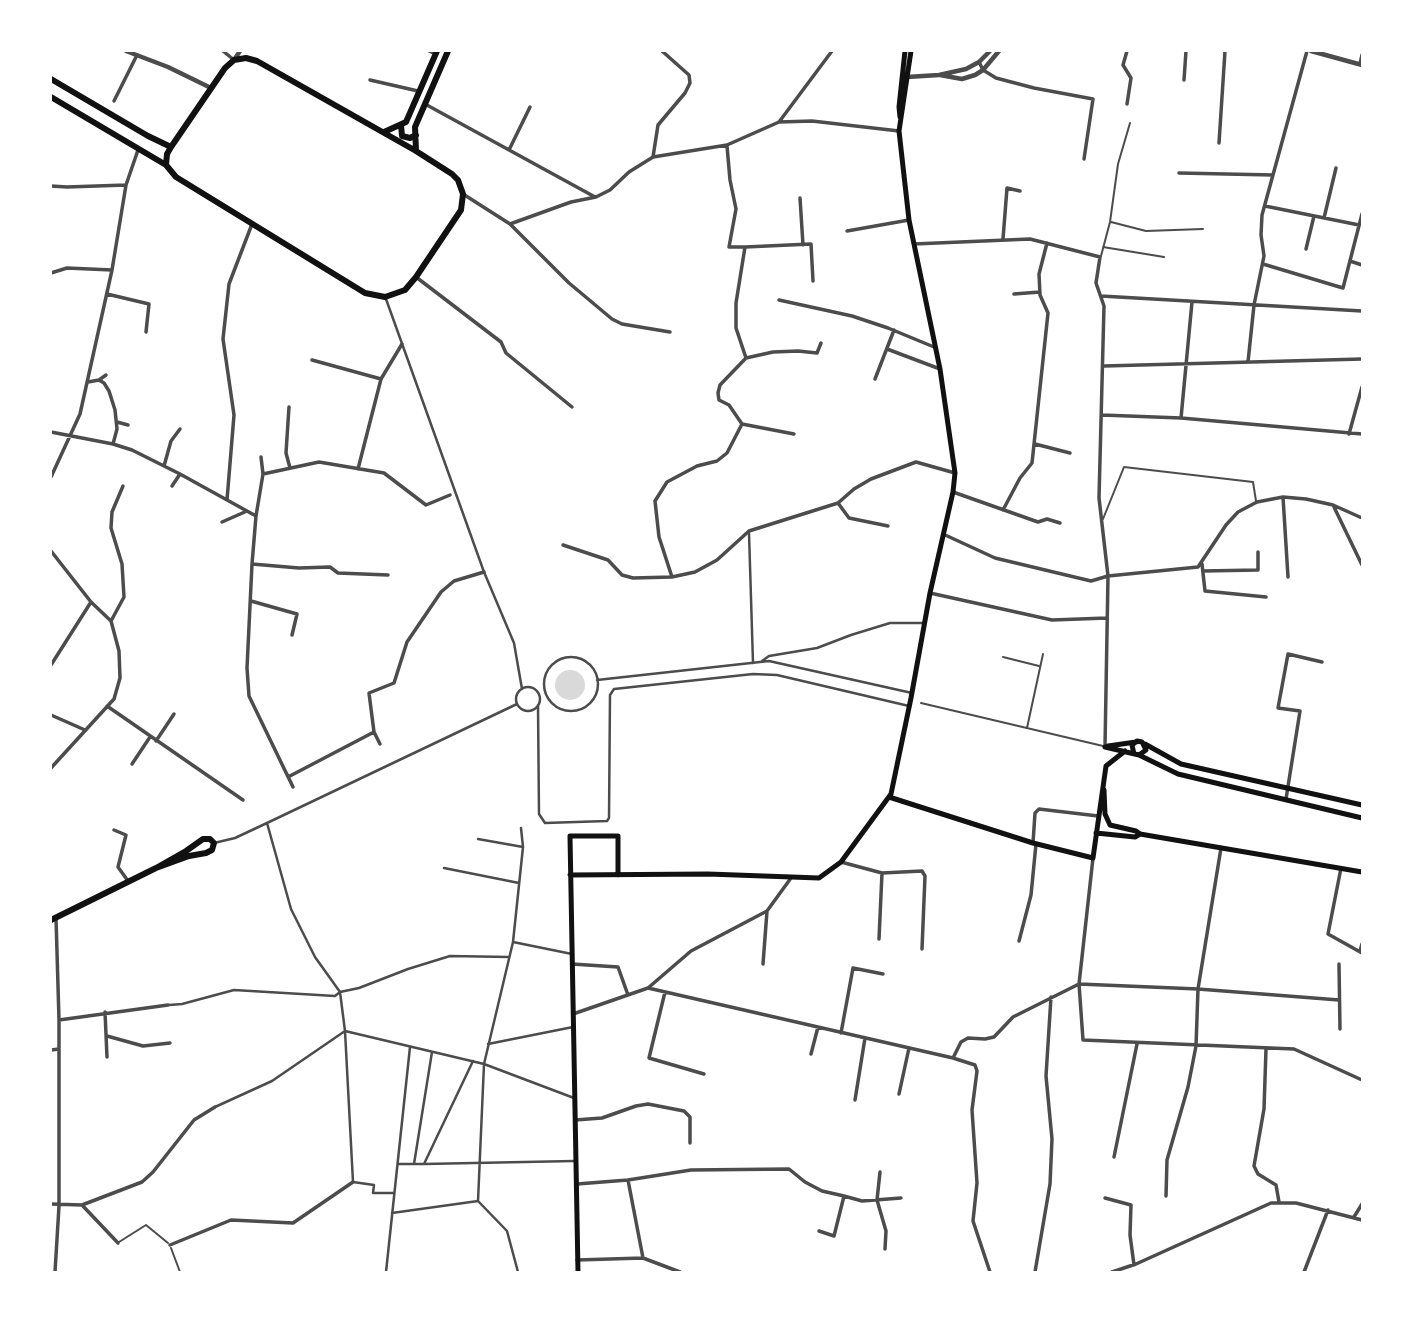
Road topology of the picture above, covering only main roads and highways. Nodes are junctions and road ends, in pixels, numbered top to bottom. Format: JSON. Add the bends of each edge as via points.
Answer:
{"nodes":[{"id":1,"x":449,"y":51,"type":"edge"},
{"id":2,"x":905,"y":51,"type":"edge"},
{"id":3,"x":911,"y":51,"type":"edge"},
{"id":4,"x":434,"y":52,"type":"edge"},
{"id":5,"x":51,"y":79,"type":"edge"},
{"id":6,"x":51,"y":97,"type":"edge"},
{"id":7,"x":900,"y":121,"type":"junction"},
{"id":8,"x":401,"y":125,"type":"junction"},
{"id":9,"x":384,"y":132,"type":"junction"},
{"id":10,"x":416,"y":135,"type":"junction"},
{"id":11,"x":155,"y":140,"type":"junction"},
{"id":12,"x":172,"y":147,"type":"junction"},
{"id":13,"x":416,"y":151,"type":"junction"},
{"id":14,"x":148,"y":154,"type":"junction"},
{"id":15,"x":166,"y":165,"type":"junction"},
{"id":16,"x":1137,"y":741,"type":"junction"},
{"id":17,"x":1144,"y":744,"type":"junction"},
{"id":18,"x":1125,"y":751,"type":"junction"},
{"id":19,"x":1137,"y":755,"type":"junction"},
{"id":20,"x":1103,"y":786,"type":"junction"},
{"id":21,"x":889,"y":797,"type":"junction"},
{"id":22,"x":1362,"y":806,"type":"edge"},
{"id":23,"x":1362,"y":818,"type":"edge"},
{"id":24,"x":1096,"y":833,"type":"junction"},
{"id":25,"x":1140,"y":834,"type":"junction"},
{"id":26,"x":156,"y":868,"type":"junction"},
{"id":27,"x":1362,"y":872,"type":"edge"},
{"id":28,"x":570,"y":875,"type":"junction"},
{"id":29,"x":618,"y":875,"type":"junction"},
{"id":30,"x":53,"y":919,"type":"edge"},
{"id":31,"x":578,"y":1272,"type":"edge"}],
"edges":[{"from":1,"to":10,"type":"main road","via":[[415,127]]},
{"from":2,"to":7,"type":"main road"},
{"from":3,"to":7,"type":"main road"},
{"from":4,"to":8,"type":"main road"},
{"from":5,"to":11,"type":"main road"},
{"from":6,"to":14,"type":"main road"},
{"from":7,"to":21,"type":"main road","via":[[909,220],[940,369],[955,473]]},
{"from":8,"to":9,"type":"main road"},
{"from":8,"to":10,"type":"main road","via":[[402,136]]},
{"from":9,"to":12,"type":"main road","via":[[246,58],[225,68]]},
{"from":9,"to":13,"type":"main road"},
{"from":10,"to":13,"type":"main road"},
{"from":11,"to":12,"type":"main road"},
{"from":11,"to":14,"type":"main road","via":[[158,151]]},
{"from":12,"to":15,"type":"main road"},
{"from":13,"to":15,"type":"main road","via":[[460,183],[461,210],[405,290],[385,296],[365,293],[176,177]]},
{"from":14,"to":15,"type":"main road"},
{"from":16,"to":17,"type":"main road"},
{"from":16,"to":18,"type":"main road","via":[[1105,747]]},
{"from":16,"to":19,"type":"main road","via":[[1132,745]]},
{"from":17,"to":19,"type":"main road","via":[[1146,750]]},
{"from":17,"to":22,"type":"main road","via":[[1181,764]]},
{"from":18,"to":19,"type":"main road"},
{"from":18,"to":20,"type":"main road","via":[[1108,763]]},
{"from":19,"to":23,"type":"main road","via":[[1178,774]]},
{"from":20,"to":24,"type":"main road"},
{"from":20,"to":25,"type":"main road","via":[[1110,825]]},
{"from":21,"to":24,"type":"main road","via":[[1093,858]]},
{"from":21,"to":29,"type":"main road","via":[[841,862],[819,878]]},
{"from":24,"to":25,"type":"main road"},
{"from":25,"to":27,"type":"main road"},
{"from":26,"to":26,"type":"main road","via":[[206,853],[214,843],[203,839]]},
{"from":26,"to":30,"type":"main road"},
{"from":28,"to":29,"type":"main road"},
{"from":28,"to":29,"type":"main road","via":[[570,836],[618,836]]},
{"from":28,"to":31,"type":"main road"}]}
